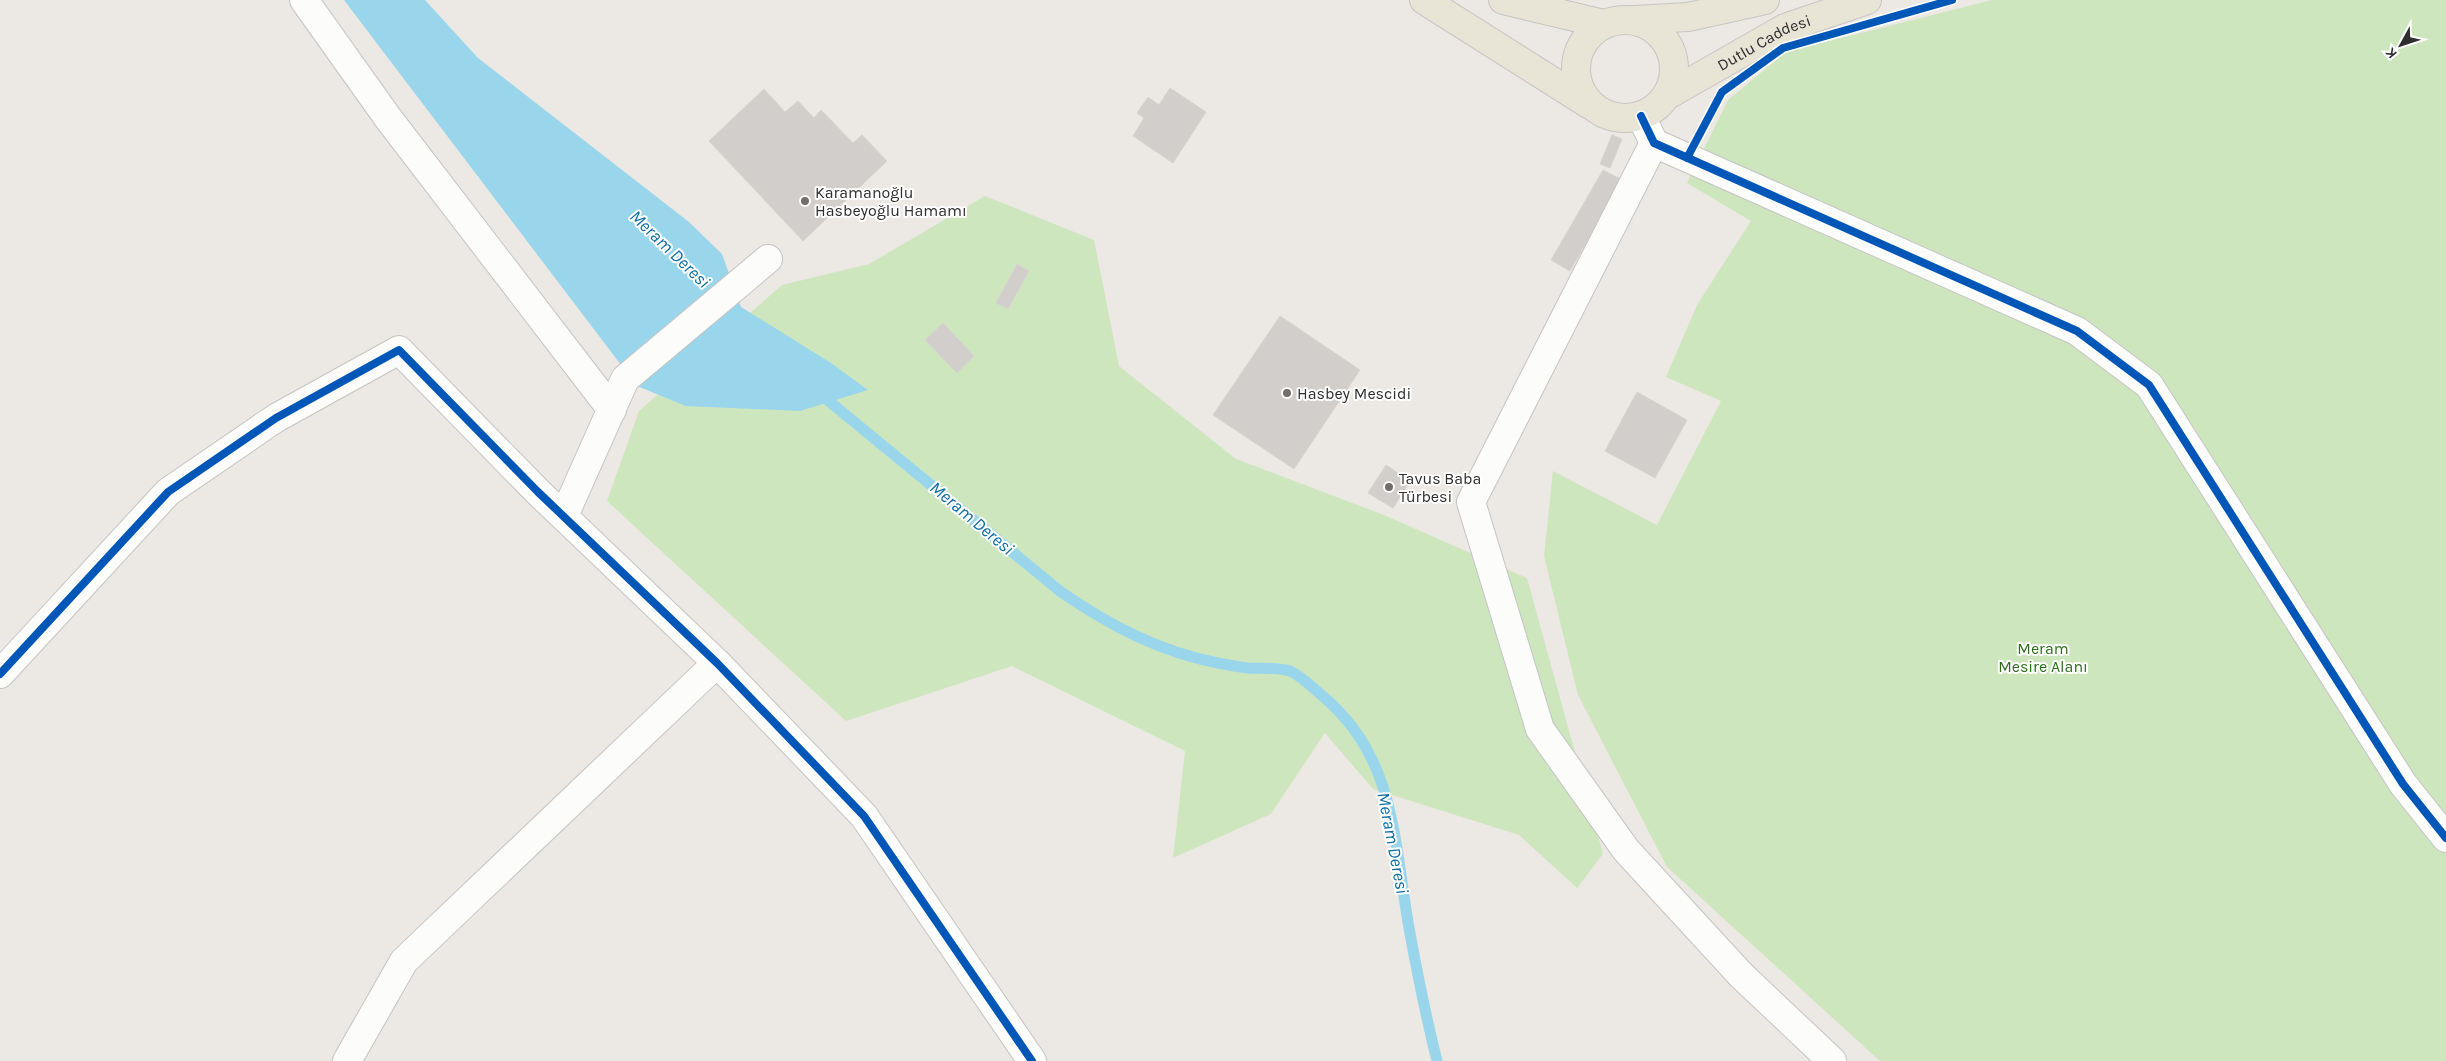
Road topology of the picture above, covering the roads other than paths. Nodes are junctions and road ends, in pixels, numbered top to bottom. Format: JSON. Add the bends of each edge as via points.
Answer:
{"nodes":[{"id":1,"x":304,"y":0,"type":"edge"},
{"id":2,"x":1424,"y":0,"type":"edge"},
{"id":3,"x":1503,"y":0,"type":"edge"},
{"id":4,"x":1765,"y":0,"type":"edge"},
{"id":5,"x":1868,"y":0,"type":"edge"},
{"id":6,"x":1635,"y":20,"type":"junction"},
{"id":7,"x":1604,"y":24,"type":"junction"},
{"id":8,"x":1666,"y":96,"type":"junction"},
{"id":9,"x":1592,"y":107,"type":"junction"},
{"id":10,"x":1641,"y":116,"type":"junction"},
{"id":11,"x":1654,"y":143,"type":"junction"},
{"id":12,"x":768,"y":259,"type":"dead end"},
{"id":13,"x":612,"y":410,"type":"junction"},
{"id":14,"x":564,"y":516,"type":"junction"},
{"id":15,"x":718,"y":663,"type":"junction"},
{"id":16,"x":0,"y":674,"type":"edge"},
{"id":17,"x":2446,"y":838,"type":"edge"},
{"id":18,"x":347,"y":1061,"type":"edge"},
{"id":19,"x":1032,"y":1061,"type":"edge"},
{"id":20,"x":1832,"y":1061,"type":"edge"}],
"edges":[{"from":1,"to":13,"type":"street","via":[[388,118]]},
{"from":2,"to":9,"type":"main road"},
{"from":3,"to":7,"type":"main road"},
{"from":4,"to":6,"type":"main road","via":[[1688,17]]},
{"from":5,"to":8,"type":"main road","name":"Dutlu Caddesi","via":[[1785,28]]},
{"from":6,"to":7,"type":"main road"},
{"from":6,"to":8,"type":"main road","via":[[1662,36],[1670,50],[1674,65],[1673,81]]},
{"from":7,"to":9,"type":"main road","via":[[1581,44],[1576,61],[1576,78],[1581,94]]},
{"from":8,"to":10,"type":"main road","via":[[1656,108]]},
{"from":9,"to":10,"type":"main road","via":[[1607,116],[1624,119]]},
{"from":10,"to":11,"type":"street"},
{"from":11,"to":17,"type":"street","via":[[2077,331],[2149,385],[2403,784]]},
{"from":11,"to":20,"type":"street","via":[[1471,502],[1540,729],[1626,850],[1741,975]]},
{"from":12,"to":13,"type":"street","via":[[625,379]]},
{"from":13,"to":14,"type":"street"},
{"from":14,"to":15,"type":"street"},
{"from":14,"to":16,"type":"street","via":[[399,350],[276,418],[168,492]]},
{"from":15,"to":18,"type":"street","via":[[404,961]]},
{"from":15,"to":19,"type":"street","via":[[864,816]]}]}
